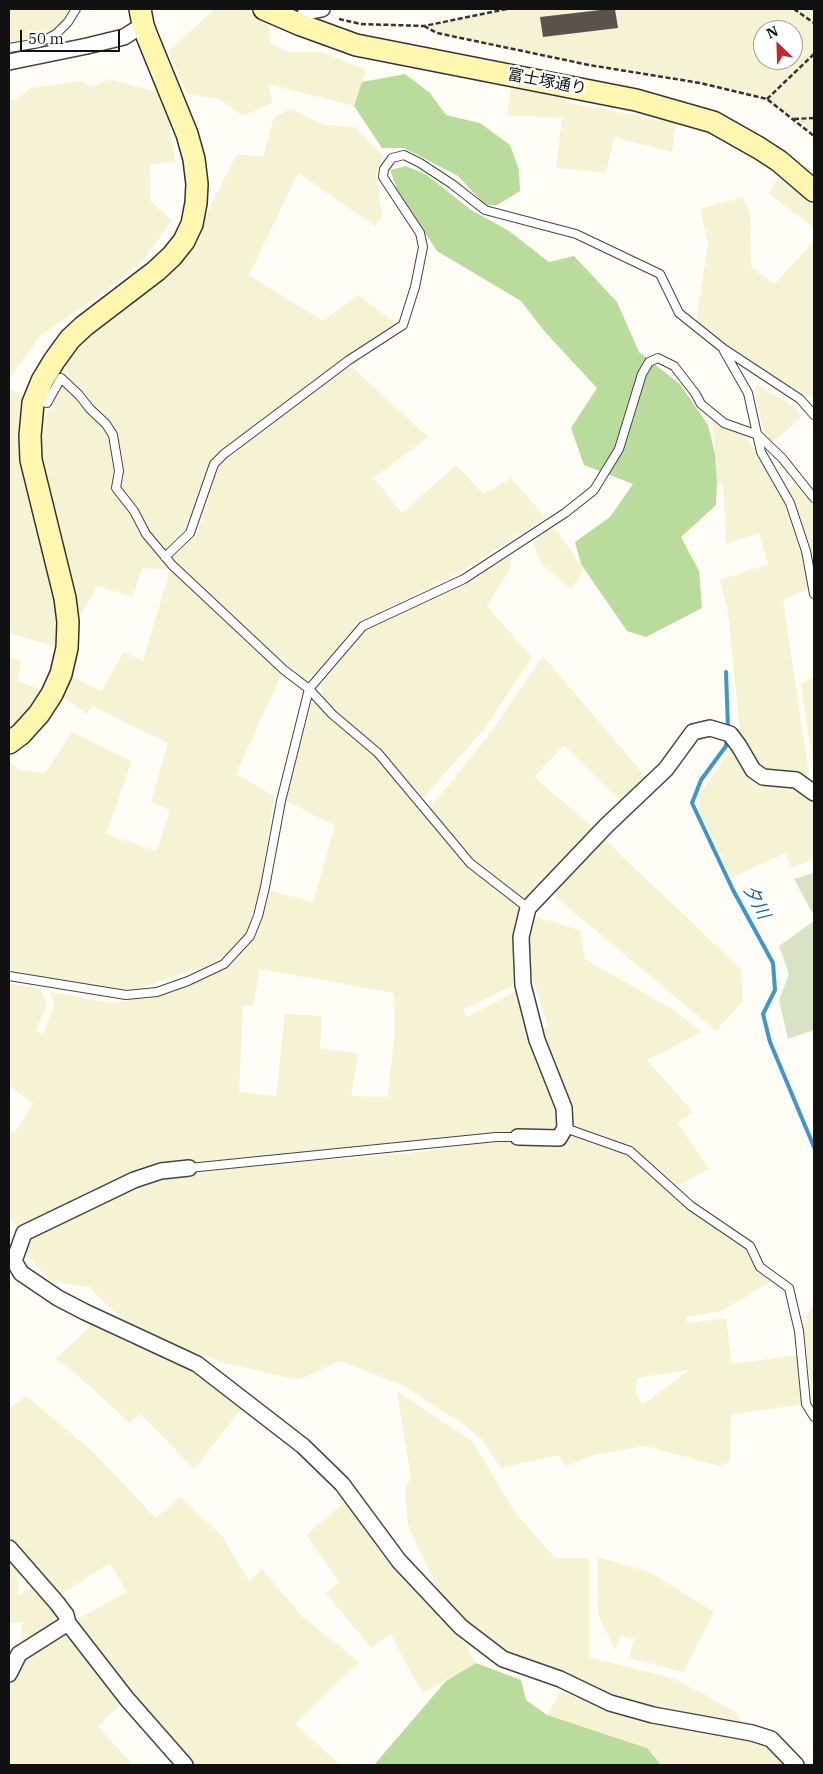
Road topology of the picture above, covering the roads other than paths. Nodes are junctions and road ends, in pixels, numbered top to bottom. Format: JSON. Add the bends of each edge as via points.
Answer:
{"nodes":[{"id":1,"x":76,"y":9,"type":"edge"},
{"id":2,"x":264,"y":9,"type":"edge"},
{"id":3,"x":328,"y":13,"type":"edge"},
{"id":4,"x":302,"y":15,"type":"edge"},
{"id":5,"x":141,"y":17,"type":"edge"},
{"id":6,"x":9,"y":48,"type":"edge"},
{"id":7,"x":9,"y":62,"type":"edge"},
{"id":8,"x":814,"y":191,"type":"edge"},
{"id":9,"x":724,"y":349,"type":"junction"},
{"id":10,"x":34,"y":400,"type":"junction"},
{"id":11,"x":814,"y":415,"type":"edge"},
{"id":12,"x":758,"y":436,"type":"junction"},
{"id":13,"x":814,"y":498,"type":"edge"},
{"id":14,"x":165,"y":557,"type":"junction"},
{"id":15,"x":814,"y":594,"type":"edge"},
{"id":16,"x":309,"y":689,"type":"junction"},
{"id":17,"x":9,"y":743,"type":"edge"},
{"id":18,"x":814,"y":793,"type":"edge"},
{"id":19,"x":528,"y":908,"type":"junction"},
{"id":20,"x":9,"y":976,"type":"edge"},
{"id":21,"x":565,"y":1128,"type":"junction"},
{"id":22,"x":518,"y":1137,"type":"joint"},
{"id":23,"x":189,"y":1168,"type":"joint"},
{"id":24,"x":11,"y":1261,"type":"edge"},
{"id":25,"x":814,"y":1417,"type":"edge"},
{"id":26,"x":9,"y":1548,"type":"edge"},
{"id":27,"x":68,"y":1623,"type":"junction"},
{"id":28,"x":9,"y":1674,"type":"edge"},
{"id":29,"x":185,"y":1765,"type":"edge"},
{"id":30,"x":796,"y":1765,"type":"edge"}],
"edges":[{"from":1,"to":6,"type":"lane","via":[[56,34],[39,43]]},
{"from":2,"to":4,"type":"street","name":"富士塚通り"},
{"from":3,"to":4,"type":"street"},
{"from":4,"to":8,"type":"street","name":"富士塚通り","via":[[356,45],[636,100],[713,122],[779,161]]},
{"from":5,"to":7,"type":"street","via":[[124,37]]},
{"from":5,"to":10,"type":"street","via":[[188,134],[197,184],[192,224],[172,256],[70,340],[54,361]]},
{"from":9,"to":11,"type":"lane","via":[[800,399]]},
{"from":9,"to":12,"type":"lane","via":[[748,393]]},
{"from":9,"to":14,"type":"lane","via":[[678,313],[660,274],[576,234],[485,210],[420,162],[404,155],[392,158],[384,169],[383,177],[420,234],[422,247],[416,287],[404,325],[348,360],[224,454],[214,464],[190,533]]},
{"from":10,"to":14,"type":"lane","via":[[48,403],[61,378],[106,424],[113,435],[119,470],[116,488]]},
{"from":10,"to":17,"type":"street","via":[[31,460],[65,598],[67,648],[52,694],[22,734]]},
{"from":12,"to":13,"type":"lane","via":[[782,458]]},
{"from":12,"to":15,"type":"lane","via":[[761,452],[790,503],[806,551]]},
{"from":12,"to":16,"type":"lane","via":[[724,423],[702,404],[674,366],[658,358],[649,362],[642,374],[619,449],[594,490],[565,513],[464,579],[363,626]]},
{"from":14,"to":16,"type":"lane","via":[[284,670]]},
{"from":16,"to":19,"type":"lane","via":[[332,714],[378,753],[470,863]]},
{"from":16,"to":20,"type":"lane","via":[[281,801],[258,916],[250,936],[224,964],[157,992],[126,995]]},
{"from":18,"to":19,"type":"street","via":[[796,780],[763,777],[753,770],[730,734],[710,728],[693,732],[666,770],[606,826]]},
{"from":19,"to":21,"type":"street","via":[[521,937],[523,985],[537,1040],[564,1108]]},
{"from":21,"to":22,"type":"street","via":[[559,1138]]},
{"from":21,"to":25,"type":"lane","via":[[630,1151],[691,1206],[750,1246],[760,1267],[789,1288],[799,1331],[806,1404]]},
{"from":22,"to":23,"type":"lane"},
{"from":23,"to":24,"type":"street","via":[[161,1171],[134,1180],[24,1233]]},
{"from":24,"to":30,"type":"street","via":[[21,1273],[58,1298],[197,1364],[303,1446],[342,1484],[399,1561],[461,1627],[503,1659],[560,1679],[610,1703],[771,1739]]},
{"from":26,"to":27,"type":"street","via":[[57,1603]]},
{"from":27,"to":28,"type":"street","via":[[19,1654]]},
{"from":27,"to":29,"type":"street","via":[[127,1699]]}]}
